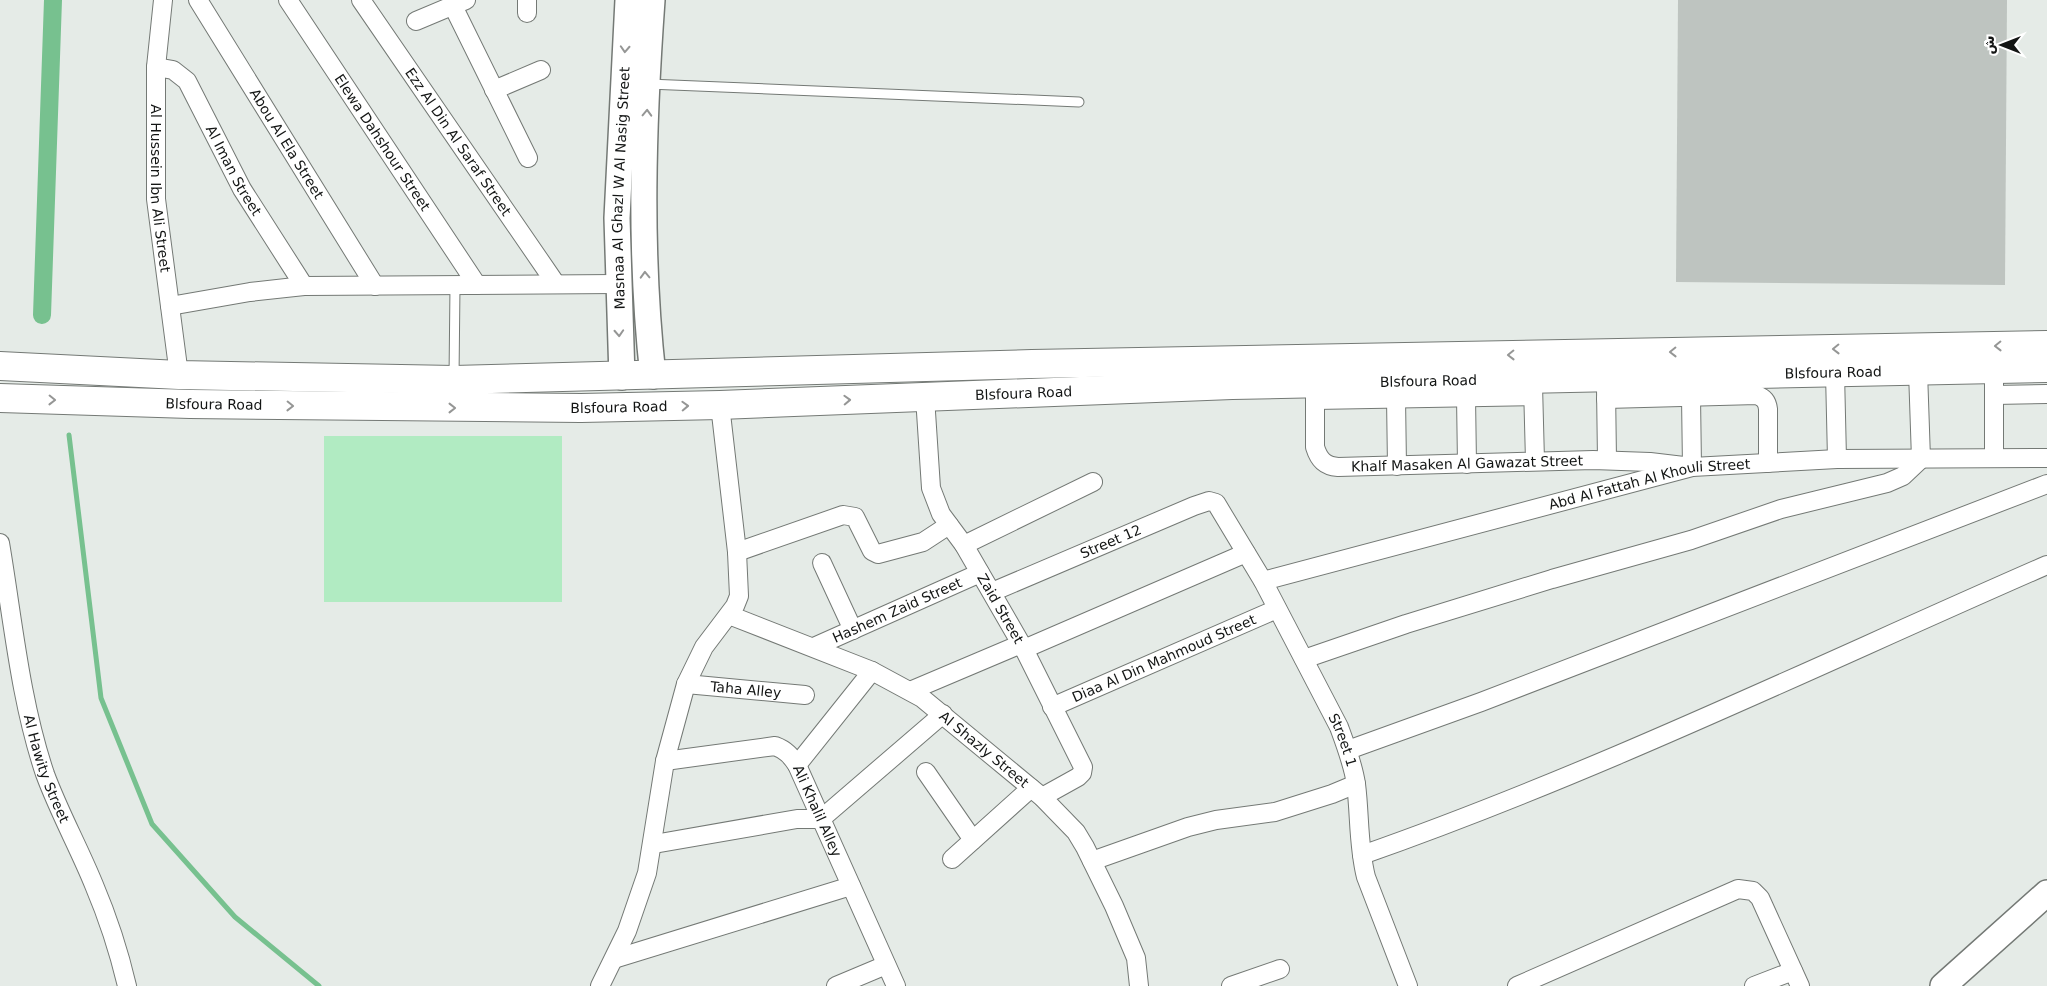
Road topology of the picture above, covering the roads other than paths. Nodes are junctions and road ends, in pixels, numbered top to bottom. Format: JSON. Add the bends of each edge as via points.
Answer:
{"nodes":[{"id":1,"x":198,"y":0,"type":"edge"},
{"id":2,"x":288,"y":0,"type":"edge"},
{"id":3,"x":361,"y":0,"type":"edge"},
{"id":4,"x":628,"y":0,"type":"edge"},
{"id":5,"x":652,"y":0,"type":"edge"},
{"id":6,"x":161,"y":3,"type":"edge"},
{"id":7,"x":451,"y":4,"type":"edge"},
{"id":8,"x":416,"y":21,"type":"dead end"},
{"id":9,"x":156,"y":67,"type":"junction"},
{"id":10,"x":541,"y":70,"type":"dead end"},
{"id":11,"x":636,"y":83,"type":"junction"},
{"id":12,"x":494,"y":90,"type":"junction"},
{"id":13,"x":1079,"y":102,"type":"dead end"},
{"id":14,"x":528,"y":158,"type":"dead end"},
{"id":15,"x":617,"y":218,"type":"junction"},
{"id":16,"x":643,"y":219,"type":"junction"},
{"id":17,"x":556,"y":284,"type":"junction"},
{"id":18,"x":617,"y":284,"type":"junction"},
{"id":19,"x":477,"y":285,"type":"junction"},
{"id":20,"x":304,"y":286,"type":"junction"},
{"id":21,"x":375,"y":286,"type":"junction"},
{"id":22,"x":455,"y":286,"type":"junction"},
{"id":23,"x":170,"y":306,"type":"junction"},
{"id":24,"x":2047,"y":345,"type":"edge"},
{"id":25,"x":1032,"y":364,"type":"junction"},
{"id":26,"x":3,"y":366,"type":"edge"},
{"id":27,"x":2047,"y":368,"type":"edge"},
{"id":28,"x":1918,"y":371,"type":"junction"},
{"id":29,"x":1835,"y":372,"type":"junction"},
{"id":30,"x":179,"y":375,"type":"junction"},
{"id":31,"x":653,"y":376,"type":"junction"},
{"id":32,"x":622,"y":377,"type":"junction"},
{"id":33,"x":454,"y":380,"type":"junction"},
{"id":34,"x":1994,"y":382,"type":"junction"},
{"id":35,"x":1533,"y":388,"type":"junction"},
{"id":36,"x":1606,"y":389,"type":"junction"},
{"id":37,"x":1315,"y":392,"type":"junction"},
{"id":38,"x":1033,"y":393,"type":"junction"},
{"id":39,"x":2047,"y":394,"type":"edge"},
{"id":40,"x":925,"y":397,"type":"junction"},
{"id":41,"x":1466,"y":397,"type":"junction"},
{"id":42,"x":1691,"y":397,"type":"junction"},
{"id":43,"x":1,"y":398,"type":"edge"},
{"id":44,"x":1396,"y":398,"type":"junction"},
{"id":45,"x":720,"y":405,"type":"junction"},
{"id":46,"x":1994,"y":458,"type":"junction"},
{"id":47,"x":2047,"y":458,"type":"edge"},
{"id":48,"x":1921,"y":459,"type":"junction"},
{"id":49,"x":1607,"y":460,"type":"junction"},
{"id":50,"x":1837,"y":460,"type":"junction"},
{"id":51,"x":1535,"y":461,"type":"junction"},
{"id":52,"x":1768,"y":463,"type":"junction"},
{"id":53,"x":1467,"y":464,"type":"junction"},
{"id":54,"x":1397,"y":466,"type":"junction"},
{"id":55,"x":1692,"y":467,"type":"junction"},
{"id":56,"x":1092,"y":482,"type":"dead end"},
{"id":57,"x":2047,"y":484,"type":"edge"},
{"id":58,"x":1224,"y":515,"type":"joint"},
{"id":59,"x":949,"y":525,"type":"junction"},
{"id":60,"x":0,"y":543,"type":"edge"},
{"id":61,"x":964,"y":545,"type":"junction"},
{"id":62,"x":737,"y":552,"type":"junction"},
{"id":63,"x":1246,"y":553,"type":"junction"},
{"id":64,"x":822,"y":563,"type":"dead end"},
{"id":65,"x":2047,"y":565,"type":"edge"},
{"id":66,"x":980,"y":573,"type":"junction"},
{"id":67,"x":1263,"y":582,"type":"junction"},
{"id":68,"x":992,"y":592,"type":"junction"},
{"id":69,"x":1277,"y":609,"type":"junction"},
{"id":70,"x":729,"y":614,"type":"junction"},
{"id":71,"x":853,"y":630,"type":"junction"},
{"id":72,"x":814,"y":647,"type":"junction"},
{"id":73,"x":1022,"y":647,"type":"junction"},
{"id":74,"x":1304,"y":659,"type":"junction"},
{"id":75,"x":872,"y":672,"type":"junction"},
{"id":76,"x":686,"y":684,"type":"junction"},
{"id":77,"x":910,"y":691,"type":"junction"},
{"id":78,"x":805,"y":695,"type":"dead end"},
{"id":79,"x":1052,"y":707,"type":"junction"},
{"id":80,"x":944,"y":714,"type":"junction"},
{"id":81,"x":1348,"y":750,"type":"junction"},
{"id":82,"x":665,"y":762,"type":"junction"},
{"id":83,"x":797,"y":765,"type":"junction"},
{"id":84,"x":926,"y":772,"type":"dead end"},
{"id":85,"x":1356,"y":784,"type":"junction"},
{"id":86,"x":1036,"y":793,"type":"junction"},
{"id":87,"x":822,"y":819,"type":"junction"},
{"id":88,"x":973,"y":840,"type":"junction"},
{"id":89,"x":654,"y":844,"type":"junction"},
{"id":90,"x":1362,"y":855,"type":"junction"},
{"id":91,"x":952,"y":859,"type":"dead end"},
{"id":92,"x":1092,"y":861,"type":"junction"},
{"id":93,"x":851,"y":886,"type":"junction"},
{"id":94,"x":2047,"y":893,"type":"edge"},
{"id":95,"x":614,"y":959,"type":"junction"},
{"id":96,"x":886,"y":965,"type":"junction"},
{"id":97,"x":1280,"y":969,"type":"dead end"},
{"id":98,"x":1796,"y":978,"type":"edge"},
{"id":99,"x":1404,"y":985,"type":"edge"},
{"id":100,"x":128,"y":986,"type":"edge"},
{"id":101,"x":600,"y":986,"type":"edge"},
{"id":102,"x":836,"y":986,"type":"edge"},
{"id":103,"x":896,"y":986,"type":"edge"},
{"id":104,"x":1139,"y":986,"type":"edge"},
{"id":105,"x":1231,"y":986,"type":"edge"},
{"id":106,"x":1517,"y":986,"type":"edge"},
{"id":107,"x":1754,"y":986,"type":"edge"},
{"id":108,"x":1943,"y":986,"type":"edge"}],
"edges":[{"from":1,"to":21,"type":"street","name":"Abou Al Ela Street"},
{"from":2,"to":19,"type":"street","name":"Elewa Dahshour Street"},
{"from":3,"to":17,"type":"street","name":"Ezz Al Din Al Saraf Street"},
{"from":4,"to":11,"type":"main road","name":"Masnaa Al Ghazl W Al Nasig Street","one_way":true},
{"from":5,"to":11,"type":"main road","name":"Masnaa Al Ghazl W Al Nasig Street"},
{"from":6,"to":9,"type":"street","name":"Al Hussein Ibn Ali Street"},
{"from":7,"to":8,"type":"street"},
{"from":7,"to":12,"type":"street"},
{"from":9,"to":20,"type":"street","name":"Al Iman Street","via":[[173,70],[187,81],[242,189]]},
{"from":9,"to":23,"type":"street","name":"Al Hussein Ibn Ali Street","via":[[156,199]]},
{"from":10,"to":12,"type":"street"},
{"from":11,"to":13,"type":"lane"},
{"from":11,"to":15,"type":"main road","name":"Masnaa Al Ghazl W Al Nasig Street"},
{"from":16,"to":11,"type":"main road","name":"Masnaa Al Ghazl W Al Nasig Street","one_way":true},
{"from":12,"to":14,"type":"street"},
{"from":15,"to":16,"type":"main road"},
{"from":15,"to":18,"type":"main road","name":"Masnaa Al Ghazl W Al Nasig Street"},
{"from":31,"to":16,"type":"main road","name":"Masnaa Al Ghazl W Al Nasig Street","one_way":true},
{"from":17,"to":18,"type":"street"},
{"from":17,"to":19,"type":"street"},
{"from":18,"to":32,"type":"main road","name":"Masnaa Al Ghazl W Al Nasig Street","one_way":true},
{"from":19,"to":22,"type":"street"},
{"from":20,"to":21,"type":"street"},
{"from":20,"to":23,"type":"street"},
{"from":21,"to":22,"type":"street"},
{"from":22,"to":33,"type":"lane"},
{"from":23,"to":30,"type":"street","name":"Al Hussein Ibn Ali Street"},
{"from":24,"to":25,"type":"main road","name":"Blsfoura Road","one_way":true},
{"from":25,"to":31,"type":"main road","name":"Blsfoura Road"},
{"from":25,"to":38,"type":"main road"},
{"from":26,"to":30,"type":"main road","name":"Blsfoura Road"},
{"from":27,"to":34,"type":"main road","name":"Blsfoura Road"},
{"from":28,"to":29,"type":"main road","name":"Blsfoura Road"},
{"from":28,"to":34,"type":"main road","name":"Blsfoura Road"},
{"from":28,"to":48,"type":"street"},
{"from":29,"to":36,"type":"main road","name":"Blsfoura Road"},
{"from":29,"to":50,"type":"street"},
{"from":30,"to":33,"type":"main road","name":"Blsfoura Road"},
{"from":31,"to":32,"type":"main road","name":"Blsfoura Road"},
{"from":32,"to":33,"type":"main road","name":"Blsfoura Road"},
{"from":34,"to":39,"type":"street"},
{"from":34,"to":46,"type":"street"},
{"from":35,"to":36,"type":"main road","name":"Blsfoura Road"},
{"from":35,"to":37,"type":"main road","name":"Blsfoura Road"},
{"from":35,"to":41,"type":"street"},
{"from":35,"to":51,"type":"street"},
{"from":36,"to":42,"type":"street"},
{"from":36,"to":49,"type":"street"},
{"from":37,"to":38,"type":"main road","name":"Blsfoura Road"},
{"from":37,"to":44,"type":"street"},
{"from":37,"to":54,"type":"street","name":"Khalf Masaken Al Gawazat Street","via":[[1315,447],[1322,462],[1338,467]]},
{"from":38,"to":40,"type":"main road","name":"Blsfoura Road"},
{"from":45,"to":40,"type":"main road","name":"Blsfoura Road","one_way":true},
{"from":40,"to":59,"type":"street","name":"Zaid Street","via":[[931,488],[934,501]]},
{"from":41,"to":44,"type":"street"},
{"from":41,"to":53,"type":"street"},
{"from":42,"to":52,"type":"street","via":[[1763,397],[1768,409]]},
{"from":42,"to":55,"type":"street"},
{"from":43,"to":45,"type":"main road","name":"Blsfoura Road","one_way":true,"via":[[444,408]]},
{"from":44,"to":54,"type":"street"},
{"from":45,"to":62,"type":"street"},
{"from":46,"to":47,"type":"street","name":"Abd Al Fattah Al Khouli Street"},
{"from":46,"to":48,"type":"street","name":"Abd Al Fattah Al Khouli Street"},
{"from":48,"to":50,"type":"street","name":"Abd Al Fattah Al Khouli Street"},
{"from":48,"to":74,"type":"street","via":[[1903,476],[1887,483],[1781,509],[1690,540],[1406,624]]},
{"from":49,"to":51,"type":"street","name":"Khalf Masaken Al Gawazat Street"},
{"from":49,"to":55,"type":"street","name":"Khalf Masaken Al Gawazat Street"},
{"from":50,"to":52,"type":"street","name":"Abd Al Fattah Al Khouli Street"},
{"from":51,"to":53,"type":"street","name":"Khalf Masaken Al Gawazat Street"},
{"from":52,"to":55,"type":"street","name":"Abd Al Fattah Al Khouli Street"},
{"from":53,"to":54,"type":"street","name":"Khalf Masaken Al Gawazat Street"},
{"from":55,"to":67,"type":"street","name":"Abd Al Fattah Al Khouli Street"},
{"from":56,"to":61,"type":"street"},
{"from":57,"to":81,"type":"street","via":[[1490,699]]},
{"from":58,"to":63,"type":"street","name":"Street 1"},
{"from":58,"to":68,"type":"street","name":"Street 12","via":[[1216,503],[1201,503]]},
{"from":59,"to":61,"type":"street","name":"Zaid Street"},
{"from":59,"to":62,"type":"street","via":[[924,542],[878,554],[872,552],[855,517],[843,515]]},
{"from":60,"to":100,"type":"street","name":"Al Hawity Street","via":[[34,736],[60,810],[110,926]]},
{"from":61,"to":66,"type":"street","name":"Zaid Street"},
{"from":62,"to":70,"type":"street","via":[[739,596]]},
{"from":63,"to":67,"type":"street","name":"Street 1"},
{"from":63,"to":73,"type":"street"},
{"from":64,"to":71,"type":"street"},
{"from":65,"to":90,"type":"street","via":[[1576,772],[1457,822]]},
{"from":66,"to":68,"type":"street","name":"Zaid Street"},
{"from":66,"to":71,"type":"street","name":"Hashem Zaid Street"},
{"from":67,"to":69,"type":"street","name":"Street 1"},
{"from":68,"to":73,"type":"street","name":"Zaid Street"},
{"from":69,"to":74,"type":"street","name":"Street 1"},
{"from":69,"to":79,"type":"street","name":"Diaa Al Din Mahmoud Street"},
{"from":70,"to":72,"type":"street","name":"Al Shazly Street"},
{"from":70,"to":76,"type":"street","via":[[704,647]]},
{"from":71,"to":72,"type":"street","name":"Hashem Zaid Street"},
{"from":72,"to":75,"type":"street","name":"Al Shazly Street"},
{"from":73,"to":77,"type":"street"},
{"from":73,"to":79,"type":"street","name":"Zaid Street"},
{"from":74,"to":81,"type":"street","name":"Street 1"},
{"from":75,"to":77,"type":"street","name":"Al Shazly Street"},
{"from":75,"to":83,"type":"street"},
{"from":76,"to":78,"type":"street","name":"Taha Alley"},
{"from":76,"to":82,"type":"street"},
{"from":77,"to":80,"type":"street","name":"Al Shazly Street"},
{"from":79,"to":86,"type":"street","name":"Zaid Street","via":[[1082,773]]},
{"from":80,"to":86,"type":"street","name":"Al Shazly Street"},
{"from":80,"to":87,"type":"street"},
{"from":81,"to":85,"type":"street","name":"Street 1"},
{"from":82,"to":83,"type":"street","name":"Ali Khalil Alley","via":[[775,746],[784,749]]},
{"from":82,"to":89,"type":"street"},
{"from":83,"to":87,"type":"street","name":"Ali Khalil Alley"},
{"from":84,"to":88,"type":"street"},
{"from":85,"to":90,"type":"street","name":"Street 1"},
{"from":85,"to":92,"type":"street","via":[[1275,812],[1188,827]]},
{"from":86,"to":88,"type":"street"},
{"from":86,"to":92,"type":"street","name":"Al Shazly Street","via":[[1076,832]]},
{"from":87,"to":89,"type":"street","via":[[797,819]]},
{"from":87,"to":93,"type":"street","name":"Ali Khalil Alley"},
{"from":88,"to":91,"type":"street"},
{"from":89,"to":95,"type":"street","via":[[638,903]]},
{"from":90,"to":99,"type":"street","name":"Street 1","via":[[1366,877]]},
{"from":92,"to":104,"type":"street","name":"Al Shazly Street","via":[[1136,958]]},
{"from":93,"to":95,"type":"street"},
{"from":93,"to":96,"type":"street","name":"Ali Khalil Alley"},
{"from":94,"to":108,"type":"main road"},
{"from":95,"to":101,"type":"street"},
{"from":96,"to":102,"type":"street"},
{"from":96,"to":103,"type":"street","name":"Ali Khalil Alley"},
{"from":97,"to":105,"type":"street"},
{"from":98,"to":106,"type":"street","via":[[1760,898],[1753,891],[1738,889]]},
{"from":98,"to":107,"type":"street"}]}
